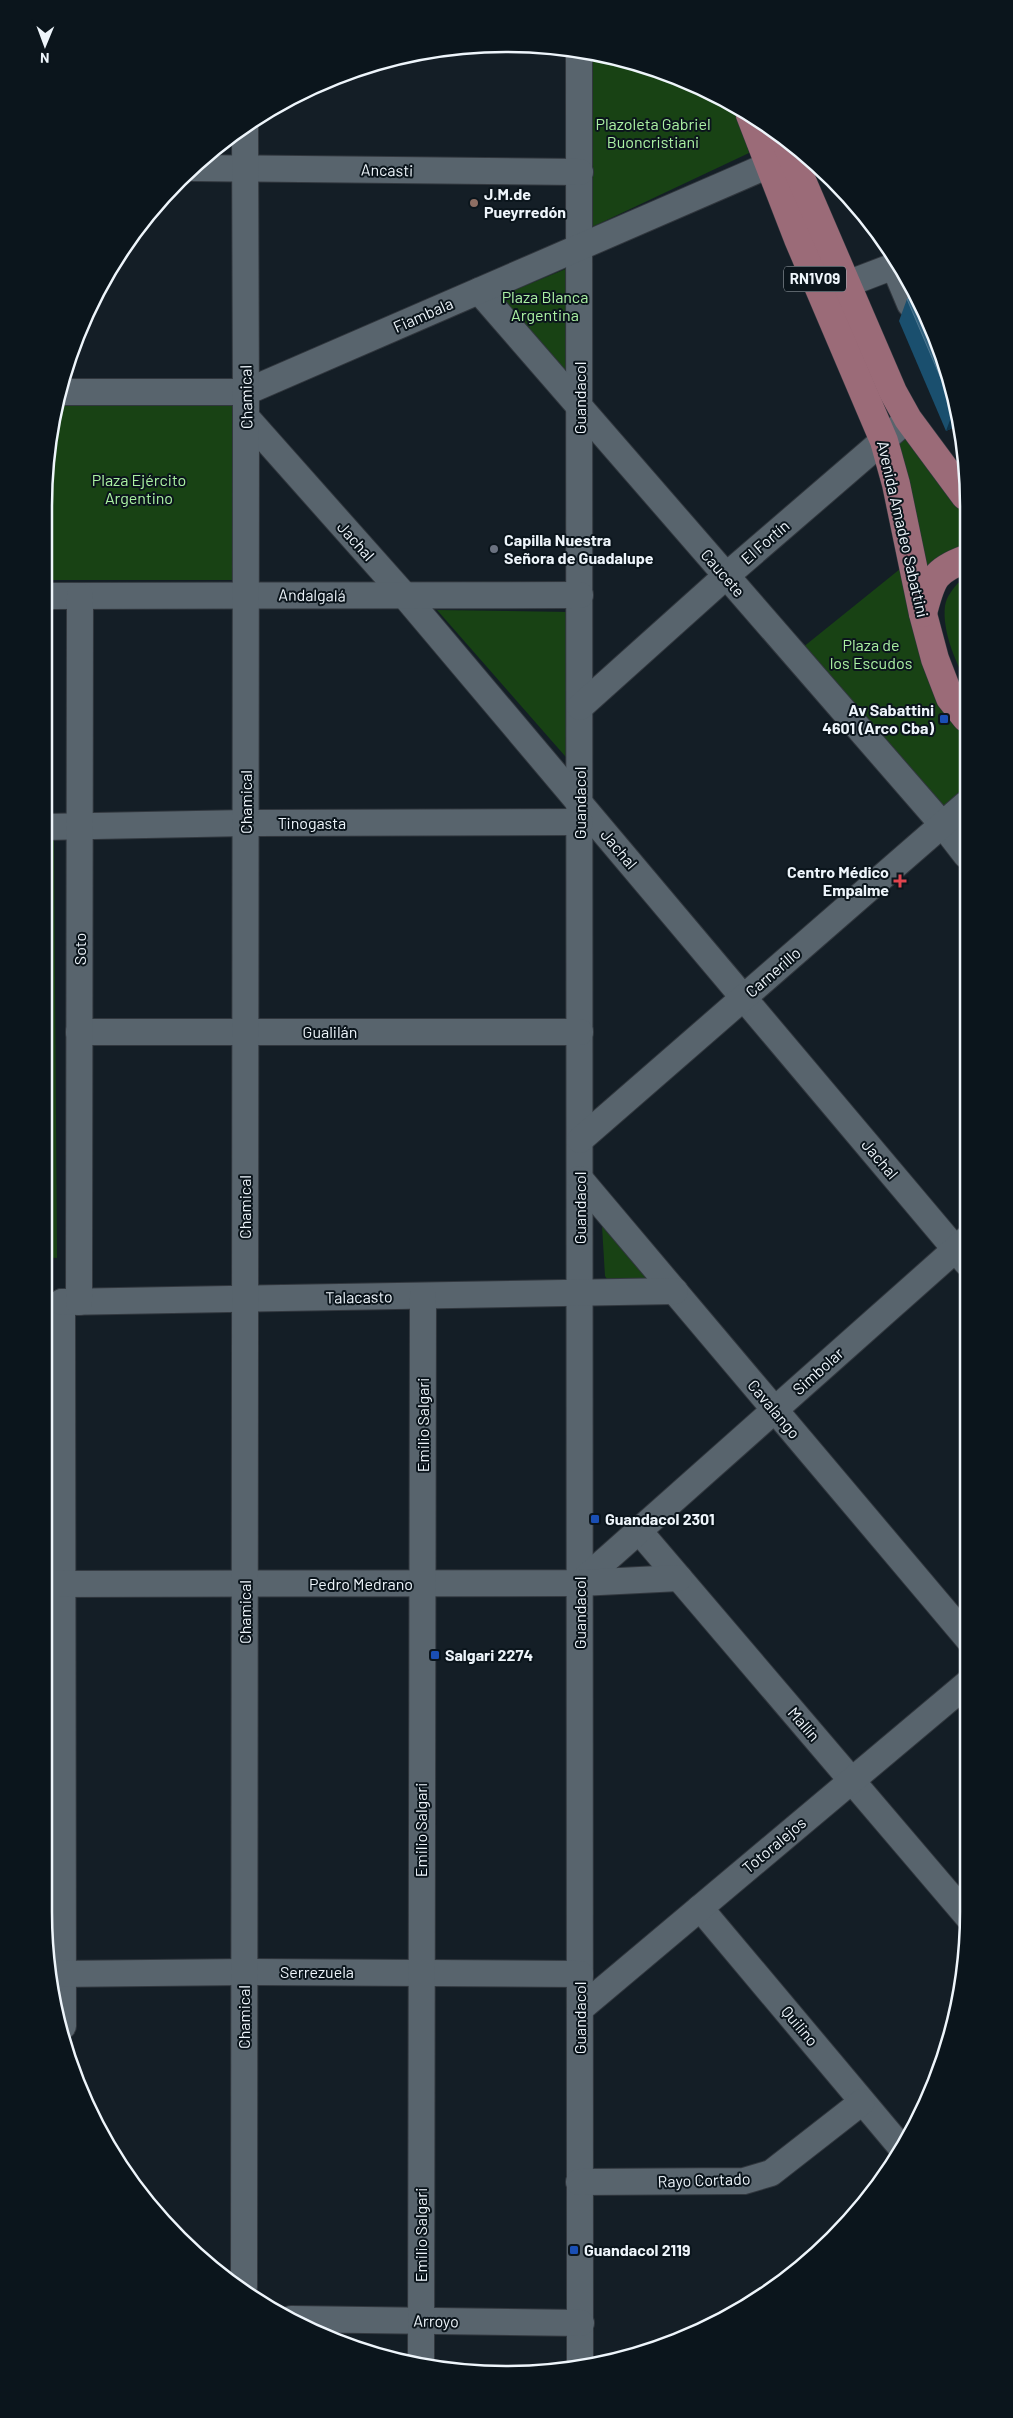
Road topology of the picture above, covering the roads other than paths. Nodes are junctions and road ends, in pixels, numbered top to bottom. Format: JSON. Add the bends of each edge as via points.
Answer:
{"nodes":[{"id":1,"x":579,"y":58,"type":"edge"},
{"id":2,"x":754,"y":126,"type":"edge"},
{"id":3,"x":244,"y":136,"type":"edge"},
{"id":4,"x":790,"y":152,"type":"edge"},
{"id":5,"x":769,"y":165,"type":"junction"},
{"id":6,"x":204,"y":168,"type":"edge"},
{"id":7,"x":244,"y":168,"type":"junction"},
{"id":8,"x":580,"y":172,"type":"junction"},
{"id":9,"x":580,"y":246,"type":"junction"},
{"id":10,"x":892,"y":267,"type":"edge"},
{"id":11,"x":847,"y":284,"type":"junction"},
{"id":12,"x":479,"y":291,"type":"junction"},
{"id":13,"x":67,"y":392,"type":"edge"},
{"id":14,"x":246,"y":405,"type":"junction"},
{"id":15,"x":580,"y":408,"type":"junction"},
{"id":16,"x":908,"y":419,"type":"junction"},
{"id":17,"x":884,"y":441,"type":"junction"},
{"id":18,"x":960,"y":489,"type":"edge"},
{"id":19,"x":960,"y":561,"type":"edge"},
{"id":20,"x":726,"y":576,"type":"junction"},
{"id":21,"x":246,"y":594,"type":"junction"},
{"id":22,"x":580,"y":595,"type":"junction"},
{"id":23,"x":52,"y":596,"type":"edge"},
{"id":24,"x":80,"y":596,"type":"junction"},
{"id":25,"x":405,"y":596,"type":"junction"},
{"id":26,"x":923,"y":614,"type":"junction"},
{"id":27,"x":580,"y":707,"type":"junction"},
{"id":28,"x":960,"y":710,"type":"edge"},
{"id":29,"x":960,"y":809,"type":"edge"},
{"id":30,"x":580,"y":812,"type":"junction"},
{"id":31,"x":246,"y":823,"type":"junction"},
{"id":32,"x":942,"y":824,"type":"junction"},
{"id":33,"x":52,"y":827,"type":"edge"},
{"id":34,"x":80,"y":827,"type":"junction"},
{"id":35,"x":960,"y":847,"type":"edge"},
{"id":36,"x":744,"y":997,"type":"junction"},
{"id":37,"x":80,"y":1032,"type":"junction"},
{"id":38,"x":245,"y":1032,"type":"junction"},
{"id":39,"x":580,"y":1032,"type":"junction"},
{"id":40,"x":580,"y":1140,"type":"junction"},
{"id":41,"x":580,"y":1179,"type":"junction"},
{"id":42,"x":960,"y":1247,"type":"edge"},
{"id":43,"x":960,"y":1253,"type":"edge"},
{"id":44,"x":675,"y":1292,"type":"junction"},
{"id":45,"x":580,"y":1293,"type":"junction"},
{"id":46,"x":424,"y":1296,"type":"junction"},
{"id":47,"x":245,"y":1299,"type":"junction"},
{"id":48,"x":61,"y":1302,"type":"edge"},
{"id":49,"x":775,"y":1410,"type":"junction"},
{"id":50,"x":639,"y":1531,"type":"junction"},
{"id":51,"x":679,"y":1578,"type":"junction"},
{"id":52,"x":580,"y":1583,"type":"junction"},
{"id":53,"x":53,"y":1584,"type":"edge"},
{"id":54,"x":244,"y":1584,"type":"junction"},
{"id":55,"x":422,"y":1584,"type":"junction"},
{"id":56,"x":960,"y":1630,"type":"edge"},
{"id":57,"x":960,"y":1689,"type":"edge"},
{"id":58,"x":851,"y":1780,"type":"junction"},
{"id":59,"x":700,"y":1908,"type":"junction"},
{"id":60,"x":960,"y":1908,"type":"edge"},
{"id":61,"x":244,"y":1972,"type":"junction"},
{"id":62,"x":421,"y":1972,"type":"junction"},
{"id":63,"x":58,"y":1974,"type":"edge"},
{"id":64,"x":580,"y":1974,"type":"junction"},
{"id":65,"x":60,"y":1993,"type":"edge"},
{"id":66,"x":580,"y":2009,"type":"junction"},
{"id":67,"x":862,"y":2102,"type":"junction"},
{"id":68,"x":897,"y":2143,"type":"edge"},
{"id":69,"x":579,"y":2182,"type":"junction"},
{"id":70,"x":244,"y":2282,"type":"edge"},
{"id":71,"x":309,"y":2320,"type":"edge"},
{"id":72,"x":421,"y":2321,"type":"junction"},
{"id":73,"x":580,"y":2345,"type":"edge"},
{"id":74,"x":421,"y":2358,"type":"edge"},
{"id":75,"x":591,"y":2358,"type":"edge"}],
"edges":[{"from":1,"to":8,"type":"street","name":"Guandacol"},
{"from":2,"to":5,"type":"main road","name":"Avenida Amadeo Sabattini","number":"RN1V09"},
{"from":3,"to":7,"type":"street","name":"Chamical"},
{"from":4,"to":11,"type":"main road","number":"RN1V09"},
{"from":5,"to":9,"type":"street","name":"Fiambala"},
{"from":5,"to":17,"type":"main road","name":"Avenida Amadeo Sabattini","number":"RN1V09"},
{"from":6,"to":7,"type":"street","name":"Ancasti"},
{"from":7,"to":8,"type":"street","name":"Ancasti"},
{"from":7,"to":14,"type":"street","name":"Chamical"},
{"from":8,"to":9,"type":"street","name":"Guandacol"},
{"from":9,"to":12,"type":"street","name":"Fiambala"},
{"from":9,"to":15,"type":"street","name":"Guandacol"},
{"from":10,"to":11,"type":"street"},
{"from":11,"to":16,"type":"main road","number":"RN1V09"},
{"from":12,"to":14,"type":"street","name":"Fiambala"},
{"from":12,"to":15,"type":"street","name":"Caucete"},
{"from":13,"to":14,"type":"street","name":"Fiambala"},
{"from":14,"to":21,"type":"street","name":"Chamical"},
{"from":14,"to":25,"type":"street","name":"Jachal"},
{"from":15,"to":20,"type":"street","name":"Caucete"},
{"from":15,"to":22,"type":"street","name":"Guandacol"},
{"from":16,"to":17,"type":"street","name":"El Fortín"},
{"from":16,"to":18,"type":"main road","number":"RN1V09"},
{"from":17,"to":20,"type":"street","name":"El Fortín"},
{"from":17,"to":26,"type":"main road","name":"Avenida Amadeo Sabattini","number":"RN1V09"},
{"from":19,"to":26,"type":"main road","via":[[946,566],[937,575]]},
{"from":20,"to":27,"type":"street","name":"El Fortín"},
{"from":20,"to":32,"type":"street","name":"Caucete"},
{"from":21,"to":24,"type":"street","name":"Andalgalá"},
{"from":21,"to":25,"type":"street","name":"Andalgalá"},
{"from":21,"to":31,"type":"street","name":"Chamical"},
{"from":22,"to":25,"type":"street","name":"Andalgalá"},
{"from":22,"to":27,"type":"street","name":"Guandacol"},
{"from":23,"to":24,"type":"street","name":"Andalgalá"},
{"from":24,"to":34,"type":"street","name":"Soto"},
{"from":25,"to":30,"type":"street","name":"Jachal"},
{"from":26,"to":28,"type":"main road","name":"Avenida Amadeo Sabattini","number":"RN1V09","via":[[942,681]]},
{"from":27,"to":30,"type":"street","name":"Guandacol"},
{"from":29,"to":32,"type":"street","name":"Carnerillo"},
{"from":30,"to":31,"type":"street","name":"Tinogasta"},
{"from":30,"to":36,"type":"street","name":"Jachal"},
{"from":30,"to":39,"type":"street","name":"Guandacol"},
{"from":31,"to":34,"type":"street","name":"Tinogasta"},
{"from":31,"to":38,"type":"street","name":"Chamical"},
{"from":32,"to":35,"type":"street","name":"Caucete"},
{"from":32,"to":36,"type":"street","name":"Carnerillo"},
{"from":33,"to":34,"type":"street","name":"Tinogasta"},
{"from":34,"to":37,"type":"street","name":"Soto"},
{"from":36,"to":40,"type":"street","name":"Carnerillo"},
{"from":36,"to":42,"type":"street","name":"Jachal"},
{"from":37,"to":38,"type":"street","name":"Gualilán"},
{"from":37,"to":48,"type":"street","name":"Soto"},
{"from":38,"to":39,"type":"street","name":"Gualilán"},
{"from":38,"to":47,"type":"street","name":"Chamical"},
{"from":39,"to":40,"type":"street","name":"Guandacol"},
{"from":40,"to":41,"type":"street","name":"Guandacol"},
{"from":41,"to":44,"type":"street","name":"Cavalango"},
{"from":41,"to":45,"type":"street","name":"Guandacol"},
{"from":43,"to":49,"type":"street","name":"Simbolar"},
{"from":44,"to":45,"type":"street","name":"Talacasto"},
{"from":44,"to":49,"type":"street","name":"Cavalango"},
{"from":45,"to":46,"type":"street","name":"Talacasto"},
{"from":45,"to":52,"type":"street","name":"Guandacol"},
{"from":46,"to":47,"type":"street","name":"Talacasto"},
{"from":46,"to":55,"type":"street","name":"Emilio Salgari"},
{"from":47,"to":48,"type":"street","name":"Talacasto"},
{"from":47,"to":54,"type":"street","name":"Chamical"},
{"from":48,"to":53,"type":"street","name":"Soto"},
{"from":49,"to":50,"type":"street","name":"Simbolar"},
{"from":49,"to":56,"type":"street","name":"Cavalango"},
{"from":50,"to":51,"type":"street","name":"Mallín"},
{"from":50,"to":52,"type":"street","name":"Simbolar"},
{"from":51,"to":52,"type":"street","name":"Pedro Medrano"},
{"from":51,"to":58,"type":"street","name":"Mallín"},
{"from":52,"to":55,"type":"street","name":"Pedro Medrano"},
{"from":52,"to":64,"type":"street","name":"Guandacol"},
{"from":53,"to":54,"type":"street","name":"Pedro Medrano"},
{"from":53,"to":63,"type":"street","name":"Soto"},
{"from":54,"to":55,"type":"street","name":"Pedro Medrano"},
{"from":54,"to":61,"type":"street","name":"Chamical"},
{"from":55,"to":62,"type":"street","name":"Emilio Salgari"},
{"from":57,"to":58,"type":"street","name":"Totoralejos"},
{"from":58,"to":59,"type":"street","name":"Totoralejos"},
{"from":58,"to":60,"type":"street","name":"Mallín"},
{"from":59,"to":66,"type":"street","name":"Totoralejos"},
{"from":59,"to":67,"type":"street","name":"Quilino"},
{"from":61,"to":62,"type":"street","name":"Serrezuela"},
{"from":61,"to":63,"type":"street","name":"Serrezuela"},
{"from":61,"to":70,"type":"street","name":"Chamical"},
{"from":62,"to":64,"type":"street","name":"Serrezuela"},
{"from":62,"to":72,"type":"street","name":"Emilio Salgari"},
{"from":63,"to":65,"type":"street","name":"Soto"},
{"from":64,"to":66,"type":"street","name":"Guandacol"},
{"from":66,"to":69,"type":"street","name":"Guandacol"},
{"from":67,"to":68,"type":"street","name":"Quilino"},
{"from":67,"to":69,"type":"street","name":"Rayo Cortado","via":[[771,2173],[758,2178]]},
{"from":69,"to":73,"type":"street","name":"Guandacol"},
{"from":71,"to":72,"type":"street","name":"Arroyo"},
{"from":72,"to":73,"type":"street","name":"Arroyo"},
{"from":72,"to":74,"type":"street","name":"Emilio Salgari"},
{"from":73,"to":75,"type":"street"}]}
